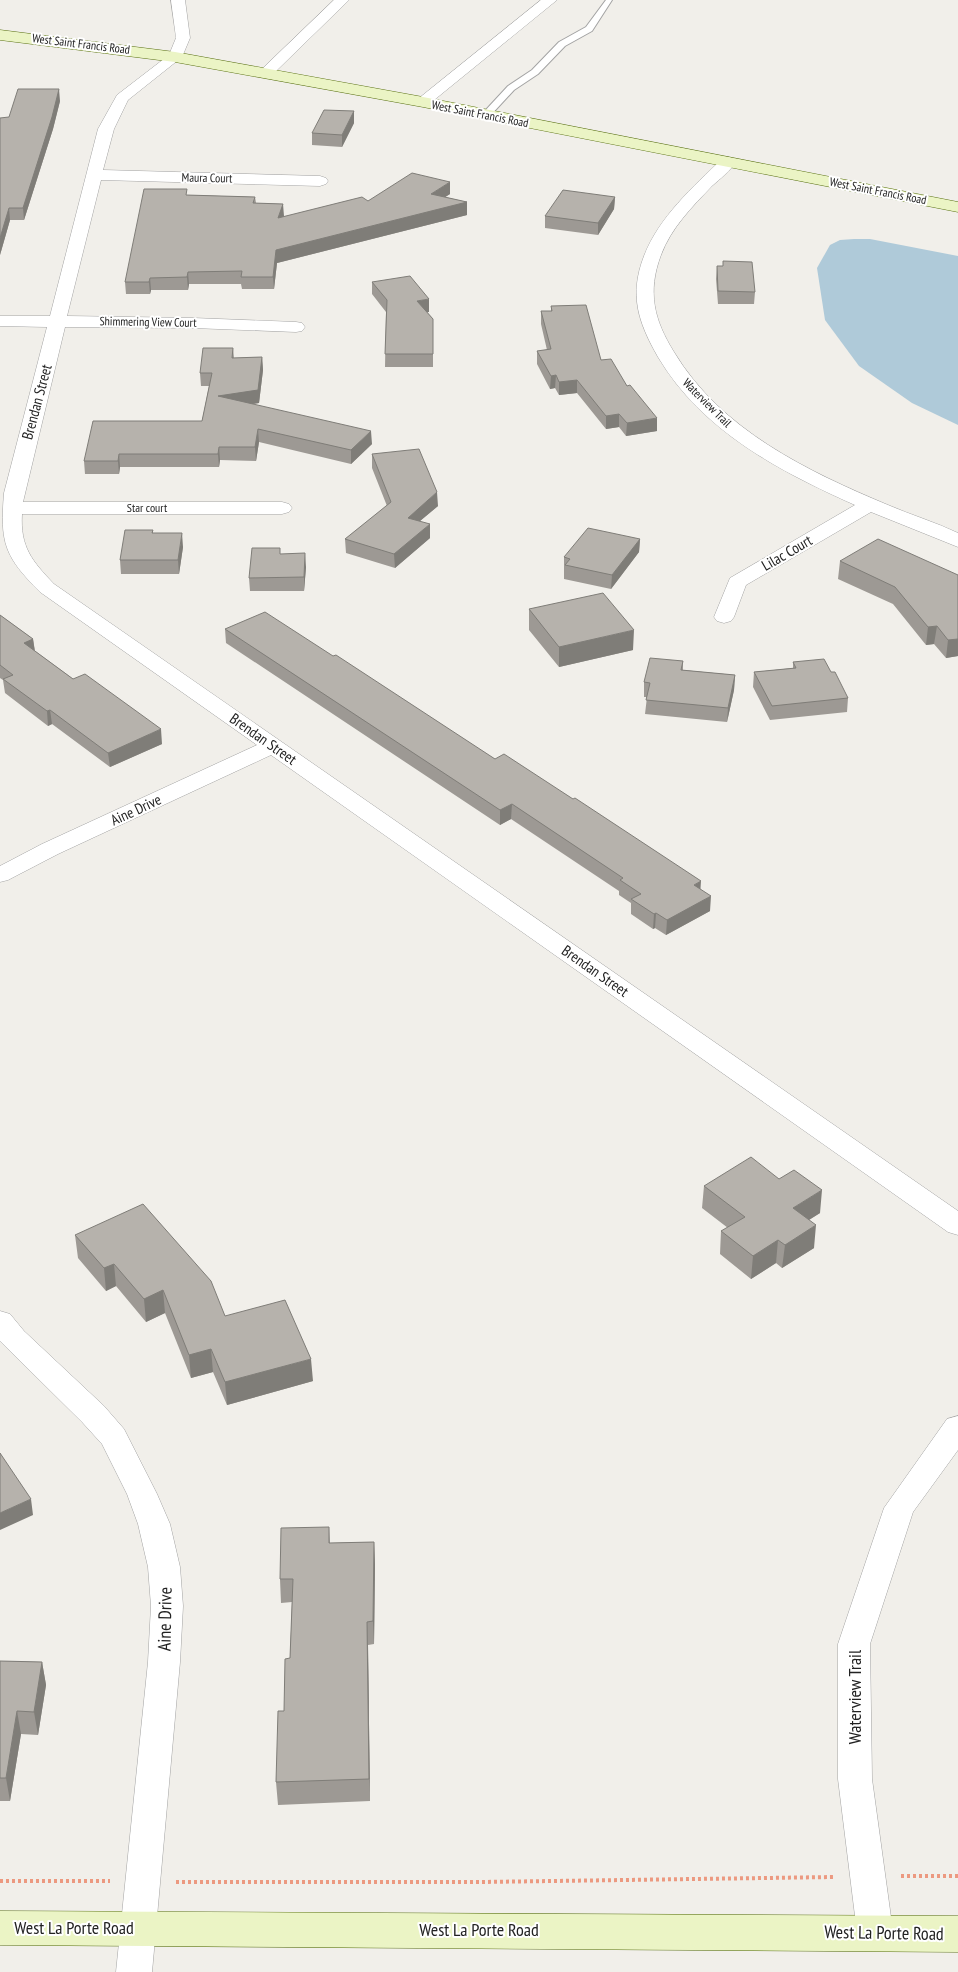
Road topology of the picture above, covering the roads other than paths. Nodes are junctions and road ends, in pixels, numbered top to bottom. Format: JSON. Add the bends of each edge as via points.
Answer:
{"nodes":[{"id":1,"x":178,"y":0,"type":"edge"},
{"id":2,"x":342,"y":0,"type":"edge"},
{"id":3,"x":550,"y":0,"type":"edge"},
{"id":4,"x":609,"y":0,"type":"edge"},
{"id":5,"x":0,"y":34,"type":"edge"},
{"id":6,"x":175,"y":57,"type":"junction"},
{"id":7,"x":266,"y":73,"type":"junction"},
{"id":8,"x":423,"y":102,"type":"junction"},
{"id":9,"x":486,"y":115,"type":"junction"},
{"id":10,"x":728,"y":162,"type":"junction"},
{"id":11,"x":94,"y":176,"type":"junction"},
{"id":12,"x":320,"y":181,"type":"dead end"},
{"id":13,"x":958,"y":206,"type":"edge"},
{"id":14,"x":0,"y":321,"type":"edge"},
{"id":15,"x":58,"y":321,"type":"junction"},
{"id":16,"x":296,"y":327,"type":"dead end"},
{"id":17,"x":870,"y":505,"type":"junction"},
{"id":18,"x":11,"y":508,"type":"junction"},
{"id":19,"x":282,"y":508,"type":"dead end"},
{"id":20,"x":958,"y":541,"type":"edge"},
{"id":21,"x":724,"y":617,"type":"dead end"},
{"id":22,"x":273,"y":746,"type":"junction"},
{"id":23,"x":0,"y":876,"type":"edge"},
{"id":24,"x":958,"y":1225,"type":"edge"},
{"id":25,"x":5,"y":1334,"type":"edge"},
{"id":26,"x":958,"y":1427,"type":"edge"},
{"id":27,"x":0,"y":1928,"type":"edge"},
{"id":28,"x":138,"y":1928,"type":"junction"},
{"id":29,"x":875,"y":1932,"type":"junction"},
{"id":30,"x":958,"y":1934,"type":"edge"},
{"id":31,"x":134,"y":1972,"type":"edge"}],
"edges":[{"from":1,"to":6,"type":"street","via":[[183,38]]},
{"from":2,"to":7,"type":"street"},
{"from":3,"to":8,"type":"street"},
{"from":4,"to":9,"type":"lane","via":[[590,30],[562,44],[535,72],[511,88]]},
{"from":5,"to":6,"type":"street","name":"West Saint Francis Road"},
{"from":6,"to":7,"type":"street","name":"West Saint Francis Road"},
{"from":6,"to":11,"type":"street","name":"Brendan Street","via":[[122,98],[106,129]]},
{"from":7,"to":8,"type":"street","name":"West Saint Francis Road"},
{"from":8,"to":9,"type":"street","name":"West Saint Francis Road"},
{"from":9,"to":10,"type":"street","name":"West Saint Francis Road"},
{"from":10,"to":13,"type":"street","name":"West Saint Francis Road"},
{"from":10,"to":17,"type":"street","name":"Waterview Trail","via":[[674,219],[655,248],[645,287],[649,324],[669,363],[695,395],[732,429],[783,463]]},
{"from":11,"to":12,"type":"street","name":"Maura Court"},
{"from":11,"to":15,"type":"street","name":"Brendan Street"},
{"from":14,"to":15,"type":"street","name":"Shimmering View Court"},
{"from":15,"to":16,"type":"street","name":"Shimmering View Court"},
{"from":15,"to":18,"type":"street","name":"Brendan Street"},
{"from":17,"to":20,"type":"street","name":"Waterview Trail"},
{"from":17,"to":21,"type":"street","name":"Lilac Court","via":[[737,582]]},
{"from":18,"to":19,"type":"street","name":"Star court"},
{"from":18,"to":22,"type":"street","name":"Brendan Street","via":[[11,539],[19,556],[47,588]]},
{"from":22,"to":23,"type":"street","name":"Aine Drive","via":[[50,849]]},
{"from":22,"to":24,"type":"street","name":"Brendan Street"},
{"from":25,"to":28,"type":"street","name":"Aine Drive","via":[[93,1414],[113,1438],[154,1524],[164,1567],[168,1606],[166,1634]]},
{"from":26,"to":29,"type":"street","name":"Waterview Trail","via":[[899,1508],[854,1644],[856,1779]]},
{"from":27,"to":28,"type":"street","name":"West La Porte Road"},
{"from":28,"to":29,"type":"street","name":"West La Porte Road"},
{"from":28,"to":31,"type":"street","name":"Aine Drive"},
{"from":29,"to":30,"type":"street","name":"West La Porte Road"}]}
